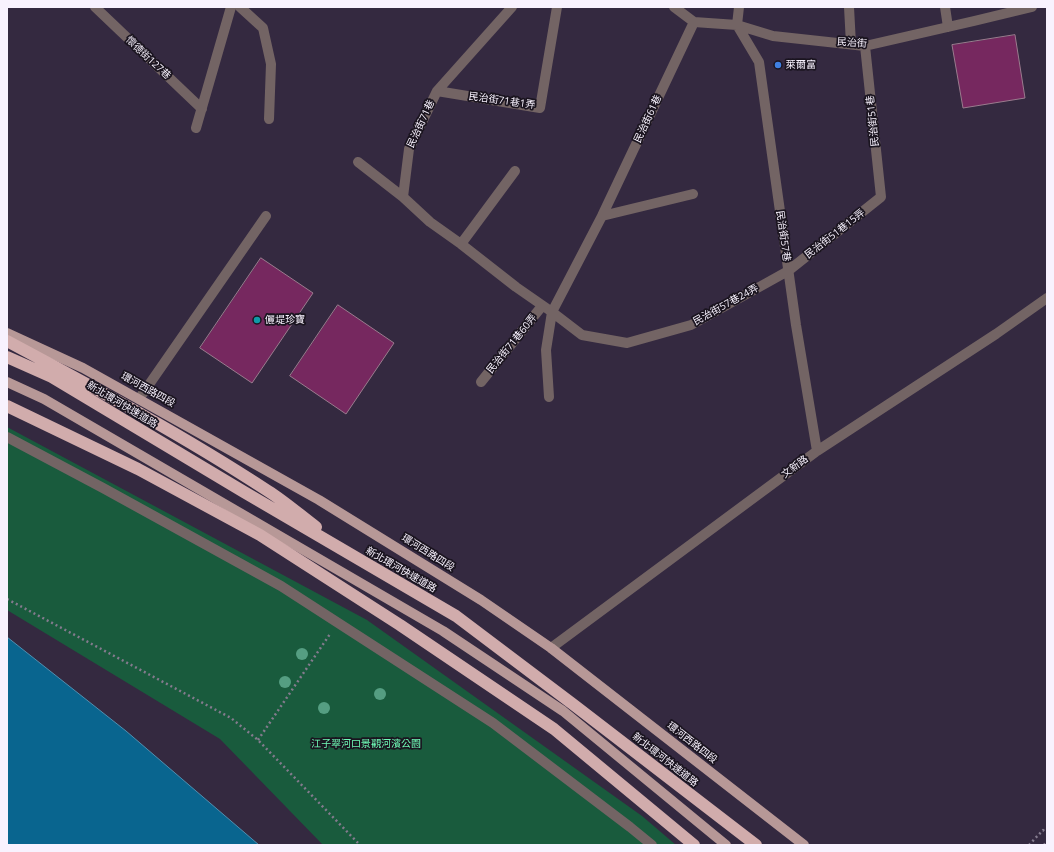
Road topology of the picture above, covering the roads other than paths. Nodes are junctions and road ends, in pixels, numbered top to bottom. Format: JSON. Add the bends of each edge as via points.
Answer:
{"nodes":[{"id":1,"x":95,"y":7,"type":"edge"},
{"id":2,"x":232,"y":7,"type":"edge"},
{"id":3,"x":240,"y":7,"type":"edge"},
{"id":4,"x":512,"y":7,"type":"edge"},
{"id":5,"x":557,"y":7,"type":"edge"},
{"id":6,"x":674,"y":7,"type":"edge"},
{"id":7,"x":739,"y":7,"type":"edge"},
{"id":8,"x":849,"y":7,"type":"edge"},
{"id":9,"x":945,"y":7,"type":"edge"},
{"id":10,"x":1032,"y":7,"type":"edge"},
{"id":11,"x":694,"y":22,"type":"junction"},
{"id":12,"x":737,"y":25,"type":"junction"},
{"id":13,"x":948,"y":27,"type":"junction"},
{"id":14,"x":851,"y":44,"type":"junction"},
{"id":15,"x":865,"y":46,"type":"junction"},
{"id":16,"x":437,"y":92,"type":"junction"},
{"id":17,"x":202,"y":109,"type":"junction"},
{"id":18,"x":269,"y":118,"type":"dead end"},
{"id":19,"x":196,"y":128,"type":"dead end"},
{"id":20,"x":358,"y":162,"type":"dead end"},
{"id":21,"x":515,"y":171,"type":"dead end"},
{"id":22,"x":693,"y":194,"type":"dead end"},
{"id":23,"x":403,"y":197,"type":"junction"},
{"id":24,"x":881,"y":197,"type":"joint"},
{"id":25,"x":266,"y":216,"type":"dead end"},
{"id":26,"x":602,"y":216,"type":"junction"},
{"id":27,"x":461,"y":244,"type":"junction"},
{"id":28,"x":788,"y":271,"type":"junction"},
{"id":29,"x":1047,"y":298,"type":"edge"},
{"id":30,"x":542,"y":306,"type":"junction"},
{"id":31,"x":552,"y":312,"type":"junction"},
{"id":32,"x":7,"y":333,"type":"edge"},
{"id":33,"x":7,"y":341,"type":"edge"},
{"id":34,"x":7,"y":357,"type":"edge"},
{"id":35,"x":7,"y":382,"type":"edge"},
{"id":36,"x":481,"y":382,"type":"dead end"},
{"id":37,"x":548,"y":397,"type":"dead end"},
{"id":38,"x":139,"y":399,"type":"junction"},
{"id":39,"x":7,"y":406,"type":"edge"},
{"id":40,"x":7,"y":437,"type":"edge"},
{"id":41,"x":817,"y":451,"type":"junction"},
{"id":42,"x":366,"y":563,"type":"junction"},
{"id":43,"x":550,"y":648,"type":"junction"},
{"id":44,"x":652,"y":845,"type":"edge"},
{"id":45,"x":694,"y":845,"type":"edge"},
{"id":46,"x":726,"y":845,"type":"edge"},
{"id":47,"x":756,"y":845,"type":"edge"},
{"id":48,"x":804,"y":845,"type":"edge"}],
"edges":[{"from":1,"to":17,"type":"street","name":"懷德街127巷"},
{"from":2,"to":17,"type":"street"},
{"from":3,"to":18,"type":"street","via":[[263,28],[271,64]]},
{"from":4,"to":16,"type":"street","name":"民治街71巷"},
{"from":5,"to":16,"type":"street","name":"民治街71巷1弄","via":[[540,108]]},
{"from":6,"to":11,"type":"street"},
{"from":7,"to":12,"type":"street"},
{"from":8,"to":14,"type":"street"},
{"from":9,"to":13,"type":"street"},
{"from":10,"to":13,"type":"street","name":"民治街"},
{"from":11,"to":12,"type":"street","name":"民治街"},
{"from":11,"to":26,"type":"street","name":"民治街61巷"},
{"from":12,"to":14,"type":"street","name":"民治街","via":[[773,36]]},
{"from":12,"to":28,"type":"street","name":"民治街57巷","via":[[759,62]]},
{"from":13,"to":15,"type":"street","name":"民治街"},
{"from":14,"to":15,"type":"street","name":"民治街"},
{"from":15,"to":24,"type":"street","name":"民治街51巷"},
{"from":16,"to":23,"type":"street","name":"民治街71巷","via":[[409,149]]},
{"from":17,"to":19,"type":"street"},
{"from":20,"to":23,"type":"street"},
{"from":21,"to":27,"type":"street"},
{"from":22,"to":26,"type":"street"},
{"from":23,"to":27,"type":"street","via":[[430,222]]},
{"from":24,"to":28,"type":"street","name":"民治街51巷15弄"},
{"from":25,"to":38,"type":"street"},
{"from":26,"to":31,"type":"street","name":"民治街61巷"},
{"from":27,"to":30,"type":"street"},
{"from":28,"to":31,"type":"street","name":"民治街57巷24弄","via":[[691,325],[627,343],[582,335]]},
{"from":28,"to":41,"type":"street","name":"民治街57巷"},
{"from":29,"to":41,"type":"street","name":"文新路"},
{"from":30,"to":31,"type":"street"},
{"from":30,"to":36,"type":"street","name":"民治街71巷60弄"},
{"from":31,"to":37,"type":"street","name":"民治街61巷","via":[[546,350]]},
{"from":32,"to":38,"type":"main road","name":"環河西路四段","via":[[83,368]]},
{"from":33,"to":42,"type":"highway","via":[[83,381],[269,491]]},
{"from":34,"to":42,"type":"highway","name":"新北環河快速道路","via":[[52,378]]},
{"from":35,"to":46,"type":"main road","via":[[44,399],[443,631],[563,711]]},
{"from":38,"to":43,"type":"main road","name":"環河西路四段","via":[[319,500],[481,600]]},
{"from":39,"to":45,"type":"highway","via":[[138,469],[260,535],[554,729]]},
{"from":40,"to":44,"type":"street","via":[[281,586],[493,723]]},
{"from":41,"to":43,"type":"street","name":"文新路"},
{"from":42,"to":47,"type":"highway","name":"新北環河快速道路","via":[[456,616]]},
{"from":43,"to":48,"type":"main road","name":"環河西路四段"}]}
